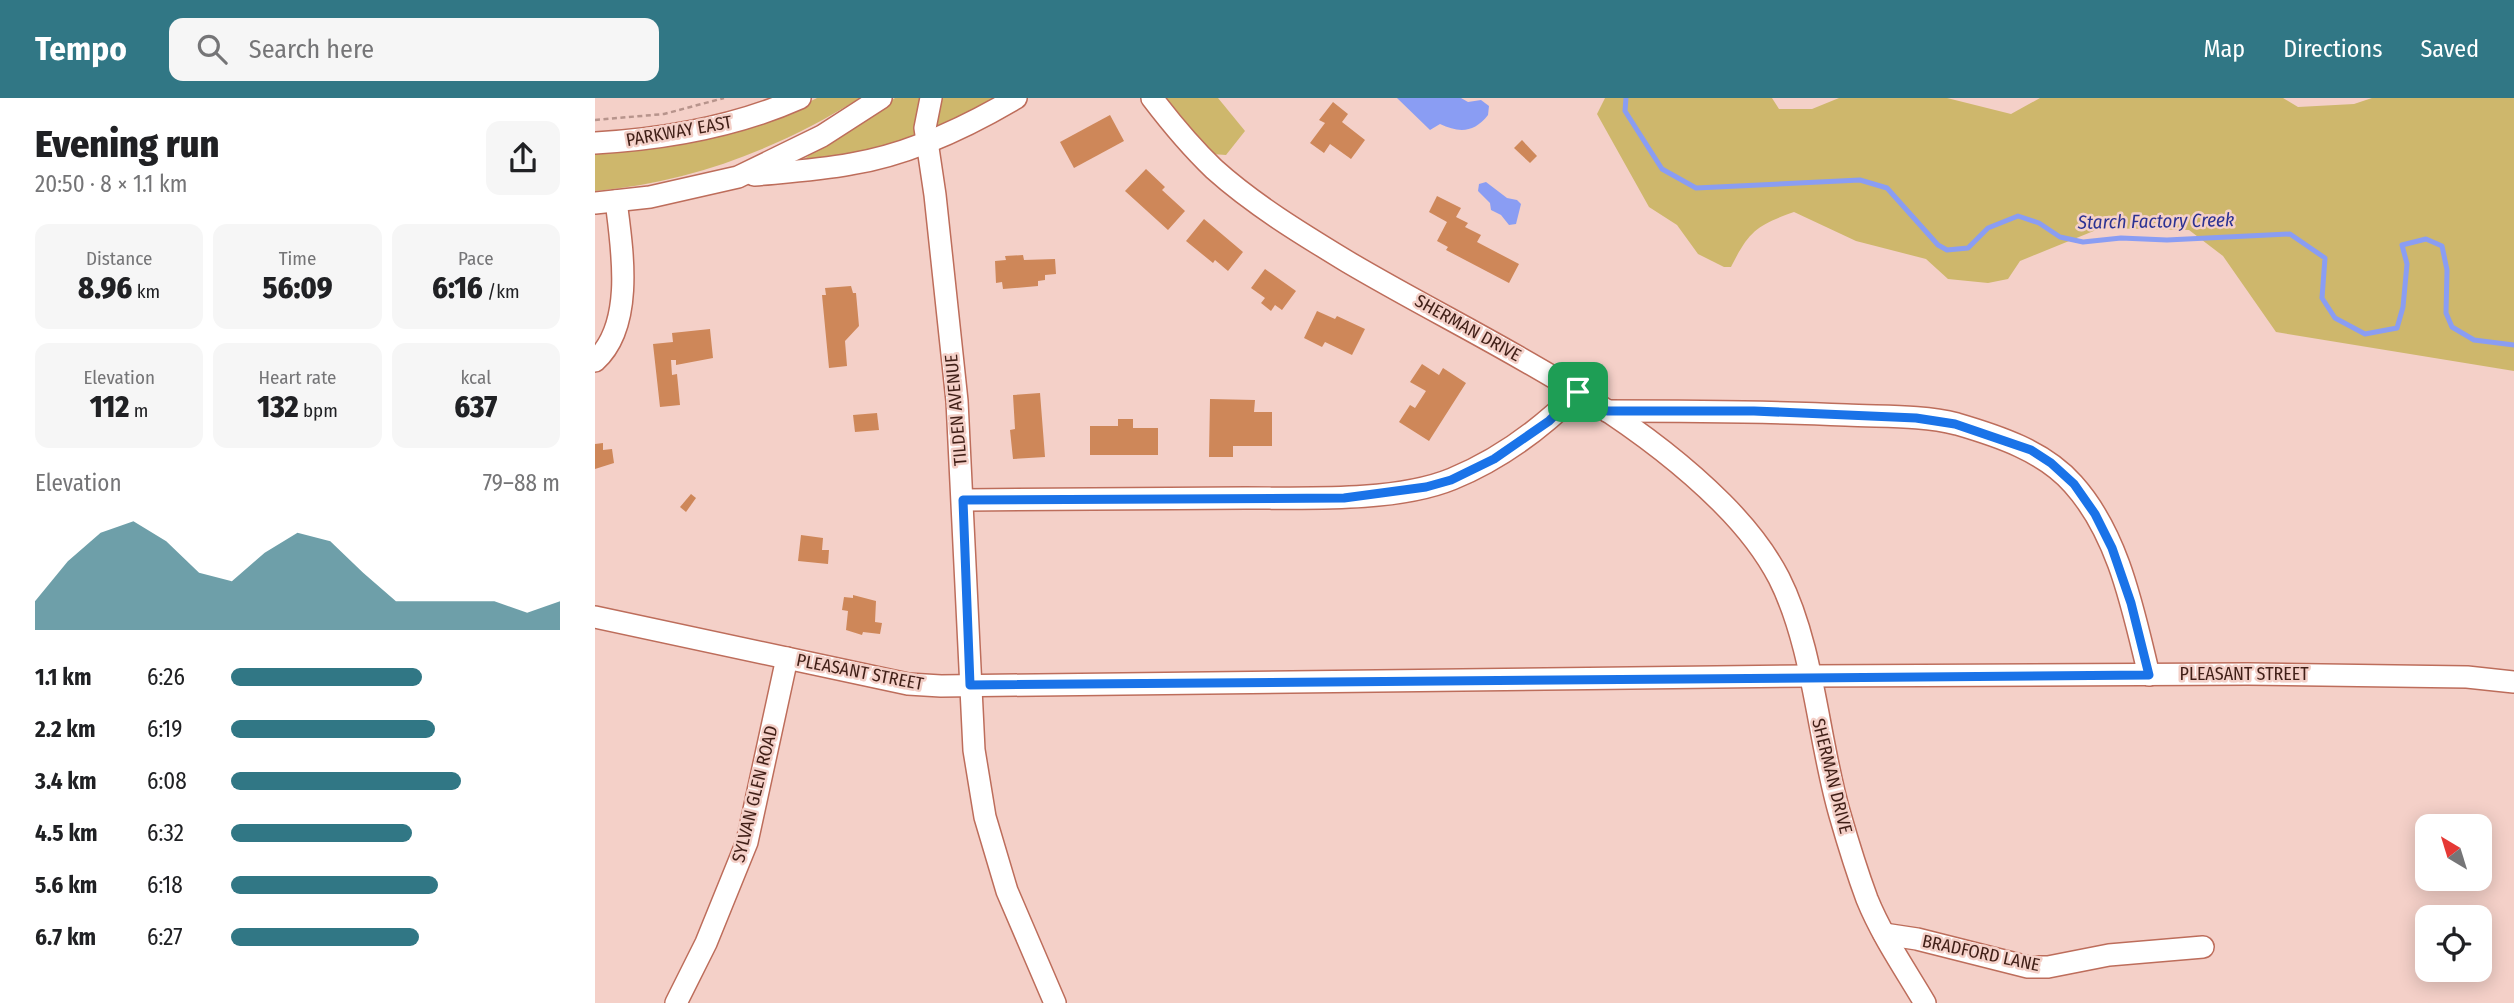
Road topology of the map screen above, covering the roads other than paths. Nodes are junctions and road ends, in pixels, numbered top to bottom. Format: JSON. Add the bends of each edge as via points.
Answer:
{"nodes":[{"id":1,"x":800,"y":98,"type":"edge"},
{"id":2,"x":881,"y":98,"type":"edge"},
{"id":3,"x":931,"y":98,"type":"edge"},
{"id":4,"x":1016,"y":98,"type":"edge"},
{"id":5,"x":1151,"y":98,"type":"edge"},
{"id":6,"x":595,"y":143,"type":"edge"},
{"id":7,"x":926,"y":143,"type":"junction"},
{"id":8,"x":738,"y":177,"type":"junction"},
{"id":9,"x":605,"y":202,"type":"edge"},
{"id":10,"x":595,"y":361,"type":"edge"},
{"id":11,"x":1578,"y":392,"type":"junction"},
{"id":12,"x":1607,"y":411,"type":"junction"},
{"id":13,"x":963,"y":500,"type":"junction"},
{"id":14,"x":595,"y":617,"type":"edge"},
{"id":15,"x":787,"y":658,"type":"junction"},
{"id":16,"x":2149,"y":675,"type":"junction"},
{"id":17,"x":1809,"y":676,"type":"junction"},
{"id":18,"x":2514,"y":682,"type":"edge"},
{"id":19,"x":970,"y":685,"type":"junction"},
{"id":20,"x":1884,"y":934,"type":"junction"},
{"id":21,"x":2203,"y":947,"type":"dead end"},
{"id":22,"x":676,"y":1003,"type":"edge"},
{"id":23,"x":1055,"y":1003,"type":"edge"},
{"id":24,"x":1925,"y":1003,"type":"edge"}],
"edges":[{"from":1,"to":6,"type":"street","name":"PARKWAY EAST","via":[[728,125]]},
{"from":2,"to":8,"type":"street","via":[[822,136]]},
{"from":3,"to":7,"type":"street","name":"TILDEN AVENUE"},
{"from":4,"to":7,"type":"street"},
{"from":5,"to":11,"type":"street","name":"SHERMAN DRIVE","via":[[1215,170],[1297,231]]},
{"from":7,"to":8,"type":"street","via":[[852,164]]},
{"from":7,"to":13,"type":"street","name":"TILDEN AVENUE","via":[[957,401]]},
{"from":8,"to":9,"type":"street"},
{"from":9,"to":10,"type":"street","via":[[623,253],[623,296],[612,334]]},
{"from":11,"to":12,"type":"street","name":"SHERMAN DRIVE"},
{"from":11,"to":13,"type":"street","via":[[1549,421],[1494,459],[1426,487],[1344,498]]},
{"from":12,"to":16,"type":"street","via":[[1916,418],[1955,424],[2031,450],[2074,484],[2095,514],[2131,603]]},
{"from":12,"to":17,"type":"street","name":"SHERMAN DRIVE","via":[[1673,459],[1751,537],[1779,577]]},
{"from":13,"to":19,"type":"street","name":"TILDEN AVENUE"},
{"from":14,"to":15,"type":"street","name":"PLEASANT STREET"},
{"from":15,"to":19,"type":"street","name":"PLEASANT STREET","via":[[908,684]]},
{"from":15,"to":22,"type":"street","name":"SYLVAN GLEN ROAD","via":[[747,842]]},
{"from":16,"to":17,"type":"street","name":"PLEASANT STREET"},
{"from":16,"to":18,"type":"street","name":"PLEASANT STREET","via":[[2467,677]]},
{"from":17,"to":19,"type":"street","name":"PLEASANT STREET"},
{"from":17,"to":20,"type":"street","name":"SHERMAN DRIVE","via":[[1839,813],[1867,899]]},
{"from":19,"to":23,"type":"street","name":"TILDEN AVENUE","via":[[985,817],[1007,891]]},
{"from":20,"to":21,"type":"street","name":"BRADFORD LANE","via":[[2028,967]]},
{"from":20,"to":24,"type":"street","name":"SHERMAN DRIVE"}]}
